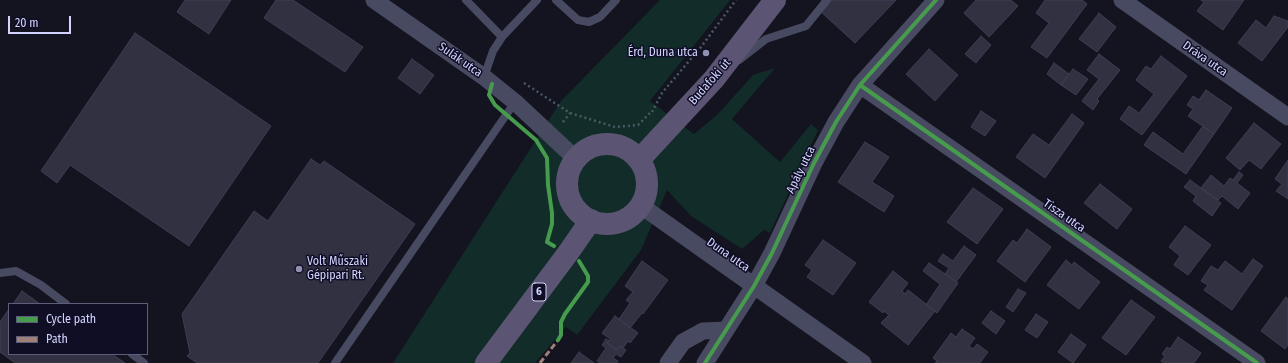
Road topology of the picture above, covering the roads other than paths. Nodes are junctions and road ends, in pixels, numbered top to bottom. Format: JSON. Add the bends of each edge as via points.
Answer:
{"nodes":[{"id":1,"x":374,"y":0,"type":"edge"},
{"id":2,"x":466,"y":0,"type":"edge"},
{"id":3,"x":537,"y":0,"type":"edge"},
{"id":4,"x":556,"y":0,"type":"edge"},
{"id":5,"x":616,"y":0,"type":"edge"},
{"id":6,"x":828,"y":0,"type":"edge"},
{"id":7,"x":936,"y":0,"type":"edge"},
{"id":8,"x":1122,"y":0,"type":"edge"},
{"id":9,"x":764,"y":10,"type":"edge"},
{"id":10,"x":502,"y":37,"type":"junction"},
{"id":11,"x":484,"y":77,"type":"junction"},
{"id":12,"x":714,"y":79,"type":"junction"},
{"id":13,"x":860,"y":85,"type":"junction"},
{"id":14,"x":515,"y":102,"type":"junction"},
{"id":15,"x":1288,"y":117,"type":"edge"},
{"id":16,"x":576,"y":159,"type":"junction"},
{"id":17,"x":639,"y":160,"type":"junction"},
{"id":18,"x":640,"y":206,"type":"junction"},
{"id":19,"x":591,"y":220,"type":"junction"},
{"id":20,"x":0,"y":273,"type":"edge"},
{"id":21,"x":754,"y":286,"type":"junction"},
{"id":22,"x":65,"y":303,"type":"edge"},
{"id":23,"x":726,"y":330,"type":"junction"},
{"id":24,"x":133,"y":355,"type":"edge"},
{"id":25,"x":144,"y":363,"type":"edge"},
{"id":26,"x":335,"y":363,"type":"edge"},
{"id":27,"x":486,"y":363,"type":"edge"},
{"id":28,"x":668,"y":363,"type":"edge"},
{"id":29,"x":705,"y":363,"type":"edge"},
{"id":30,"x":863,"y":363,"type":"edge"},
{"id":31,"x":1257,"y":363,"type":"edge"}],
"edges":[{"from":1,"to":11,"type":"street","name":"Sulák utca"},
{"from":2,"to":10,"type":"lane"},
{"from":3,"to":10,"type":"lane"},
{"from":4,"to":5,"type":"lane","via":[[578,20],[589,22],[600,17]]},
{"from":6,"to":12,"type":"lane","via":[[806,26],[766,39]]},
{"from":7,"to":13,"type":"street","name":"Apály utca"},
{"from":8,"to":15,"type":"street","name":"Dráva utca"},
{"from":9,"to":12,"type":"main road","name":"Budafoki út"},
{"from":10,"to":11,"type":"lane","via":[[493,51]]},
{"from":11,"to":14,"type":"street","name":"Sulák utca"},
{"from":12,"to":17,"type":"main road","name":"Budafoki út"},
{"from":13,"to":21,"type":"street","name":"Apály utca","via":[[814,162]]},
{"from":13,"to":31,"type":"street","name":"Tisza utca"},
{"from":14,"to":16,"type":"street","name":"Sulák utca"},
{"from":14,"to":26,"type":"lane"},
{"from":16,"to":17,"type":"main road","via":[[596,145],[607,144],[620,146]]},
{"from":16,"to":19,"type":"main road","via":[[569,170],[568,194],[573,204]]},
{"from":17,"to":18,"type":"main road","via":[[645,170],[647,183],[646,194]]},
{"from":18,"to":19,"type":"main road","via":[[630,216],[618,222],[604,224]]},
{"from":18,"to":21,"type":"street","name":"Duna utca"},
{"from":19,"to":27,"type":"main road","number":"6"},
{"from":20,"to":22,"type":"lane","via":[[16,271],[41,285]]},
{"from":21,"to":23,"type":"street","name":"Apály utca"},
{"from":21,"to":30,"type":"street","name":"Duna utca"},
{"from":23,"to":28,"type":"street","via":[[703,331],[683,342]]},
{"from":23,"to":29,"type":"street","name":"Apály utca"},
{"from":24,"to":25,"type":"lane"}]}
